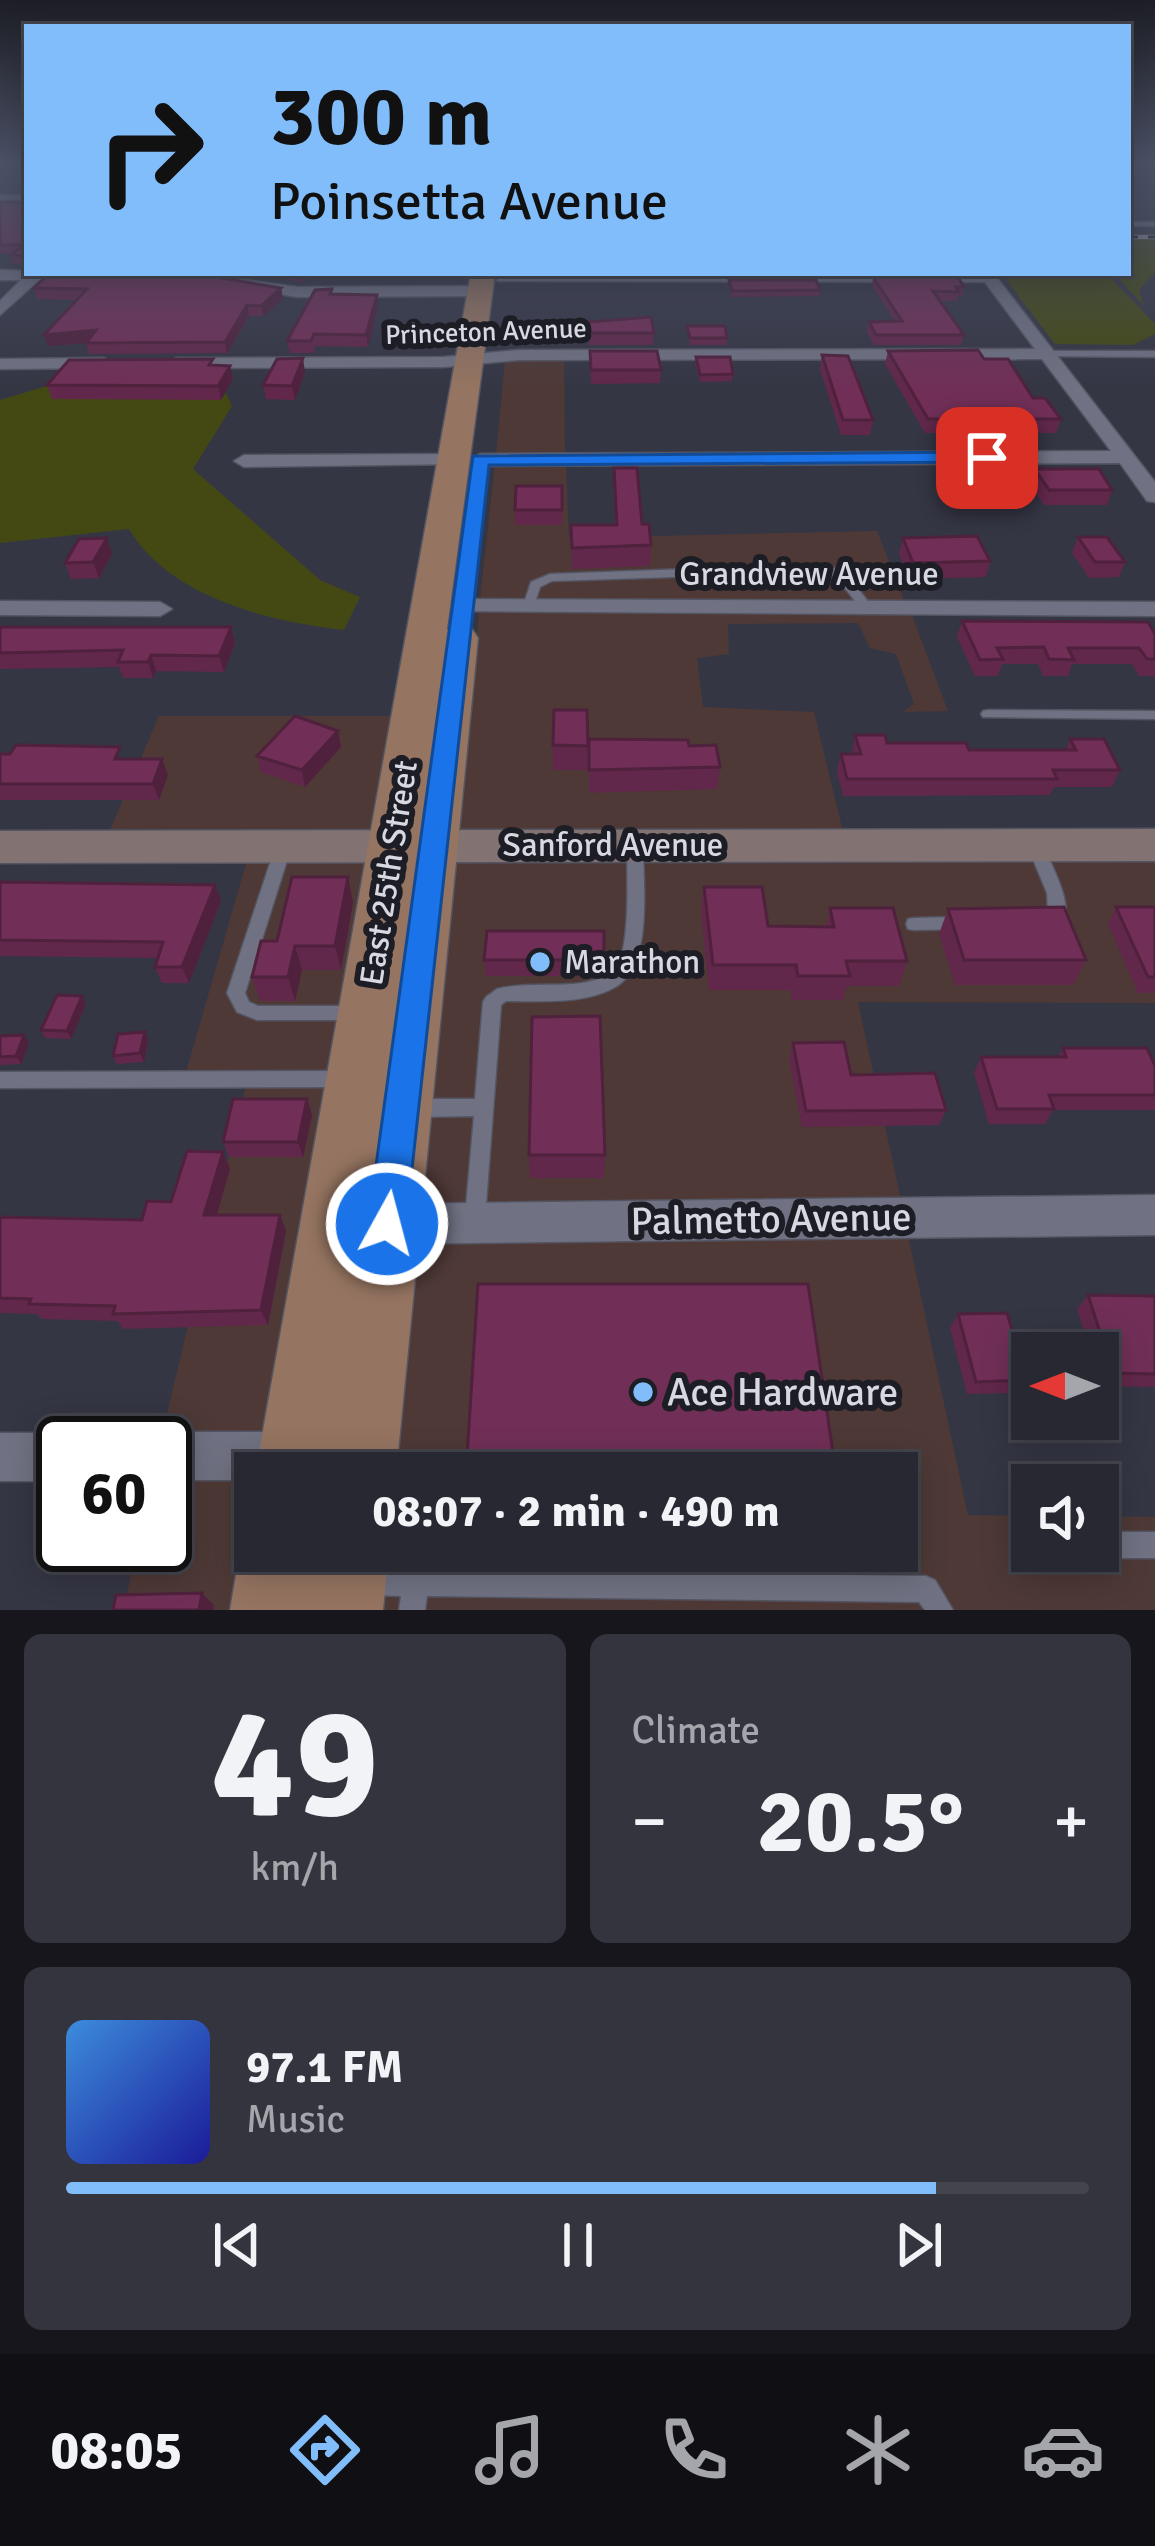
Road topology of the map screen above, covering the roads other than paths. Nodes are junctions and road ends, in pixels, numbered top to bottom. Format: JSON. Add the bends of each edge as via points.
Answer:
{"nodes":[{"id":1,"x":34,"y":276,"type":"edge"},
{"id":2,"x":760,"y":276,"type":"edge"},
{"id":3,"x":168,"y":277,"type":"edge"},
{"id":4,"x":492,"y":279,"type":"edge"},
{"id":5,"x":0,"y":310,"type":"edge"},
{"id":6,"x":1046,"y":354,"type":"junction"},
{"id":7,"x":1155,"y":355,"type":"edge"},
{"id":8,"x":481,"y":360,"type":"junction"},
{"id":9,"x":117,"y":363,"type":"edge"},
{"id":10,"x":164,"y":363,"type":"edge"},
{"id":11,"x":0,"y":364,"type":"edge"},
{"id":12,"x":1126,"y":458,"type":"junction"},
{"id":13,"x":244,"y":460,"type":"dead end"},
{"id":14,"x":468,"y":460,"type":"junction"},
{"id":15,"x":1155,"y":496,"type":"edge"},
{"id":16,"x":462,"y":606,"type":"junction"},
{"id":17,"x":530,"y":607,"type":"junction"},
{"id":18,"x":0,"y":608,"type":"edge"},
{"id":19,"x":867,"y":608,"type":"junction"},
{"id":20,"x":160,"y":609,"type":"dead end"},
{"id":21,"x":1155,"y":609,"type":"edge"},
{"id":22,"x":988,"y":714,"type":"dead end"},
{"id":23,"x":1155,"y":715,"type":"edge"},
{"id":24,"x":414,"y":844,"type":"junction"},
{"id":25,"x":284,"y":845,"type":"junction"},
{"id":26,"x":634,"y":845,"type":"junction"},
{"id":27,"x":1035,"y":845,"type":"junction"},
{"id":28,"x":1155,"y":845,"type":"edge"},
{"id":29,"x":0,"y":848,"type":"edge"},
{"id":30,"x":979,"y":922,"type":"edge"},
{"id":31,"x":1022,"y":922,"type":"edge"},
{"id":32,"x":914,"y":924,"type":"dead end"},
{"id":33,"x":374,"y":1067,"type":"junction"},
{"id":34,"x":0,"y":1080,"type":"edge"},
{"id":35,"x":484,"y":1107,"type":"junction"},
{"id":36,"x":1155,"y":1215,"type":"edge"},
{"id":37,"x":475,"y":1222,"type":"junction"},
{"id":38,"x":387,"y":1224,"type":"junction"},
{"id":39,"x":322,"y":1452,"type":"edge"},
{"id":40,"x":323,"y":1452,"type":"edge"},
{"id":41,"x":36,"y":1456,"type":"edge"},
{"id":42,"x":0,"y":1457,"type":"edge"},
{"id":43,"x":192,"y":1458,"type":"edge"},
{"id":44,"x":234,"y":1462,"type":"edge"},
{"id":45,"x":1119,"y":1545,"type":"edge"},
{"id":46,"x":1155,"y":1545,"type":"edge"},
{"id":47,"x":343,"y":1581,"type":"edge"},
{"id":48,"x":940,"y":1610,"type":"edge"}],
"edges":[{"from":1,"to":5,"type":"street"},
{"from":2,"to":6,"type":"street","via":[[989,277]]},
{"from":3,"to":4,"type":"street","via":[[297,292]]},
{"from":4,"to":8,"type":"main road","name":"East 25th Street"},
{"from":6,"to":7,"type":"lane"},
{"from":6,"to":8,"type":"street","name":"Princeton Avenue"},
{"from":6,"to":12,"type":"street"},
{"from":8,"to":10,"type":"street","name":"Princeton Avenue"},
{"from":8,"to":14,"type":"main road","name":"East 25th Street"},
{"from":9,"to":11,"type":"street"},
{"from":12,"to":14,"type":"street"},
{"from":12,"to":15,"type":"street"},
{"from":13,"to":14,"type":"street"},
{"from":14,"to":16,"type":"main road","name":"East 25th Street","via":[[472,520]]},
{"from":14,"to":24,"type":"main road","name":"East 25th Street"},
{"from":16,"to":17,"type":"street","name":"Grandview Avenue"},
{"from":16,"to":24,"type":"main road","name":"East 25th Street"},
{"from":17,"to":19,"type":"street","name":"Grandview Avenue"},
{"from":17,"to":19,"type":"lane","via":[[536,585],[550,578],[823,568],[841,575]]},
{"from":18,"to":20,"type":"street"},
{"from":19,"to":21,"type":"street","name":"Grandview Avenue"},
{"from":22,"to":23,"type":"lane"},
{"from":24,"to":25,"type":"main road","name":"Sanford Avenue"},
{"from":24,"to":26,"type":"main road","name":"Sanford Avenue"},
{"from":24,"to":33,"type":"main road","name":"East 25th Street"},
{"from":24,"to":33,"type":"main road","name":"East 25th Street"},
{"from":25,"to":29,"type":"main road","name":"Sanford Avenue"},
{"from":25,"to":33,"type":"lane","via":[[236,993],[242,1007]]},
{"from":26,"to":27,"type":"main road","name":"Sanford Avenue"},
{"from":26,"to":35,"type":"lane","via":[[626,970],[610,986],[582,994],[503,994],[492,1001]]},
{"from":27,"to":28,"type":"main road","name":"Sanford Avenue"},
{"from":27,"to":31,"type":"lane","via":[[1058,915]]},
{"from":30,"to":32,"type":"lane"},
{"from":33,"to":34,"type":"lane"},
{"from":33,"to":35,"type":"lane"},
{"from":33,"to":38,"type":"main road","name":"East 25th Street"},
{"from":33,"to":39,"type":"main road","name":"East 25th Street","via":[[317,1327],[339,1371]]},
{"from":35,"to":37,"type":"lane"},
{"from":36,"to":37,"type":"street","name":"Palmetto Avenue"},
{"from":37,"to":38,"type":"street","name":"Palmetto Avenue"},
{"from":38,"to":40,"type":"main road","name":"East 25th Street"},
{"from":41,"to":42,"type":"street"},
{"from":43,"to":44,"type":"street"},
{"from":45,"to":46,"type":"lane"},
{"from":47,"to":48,"type":"lane","via":[[926,1588]]}]}
